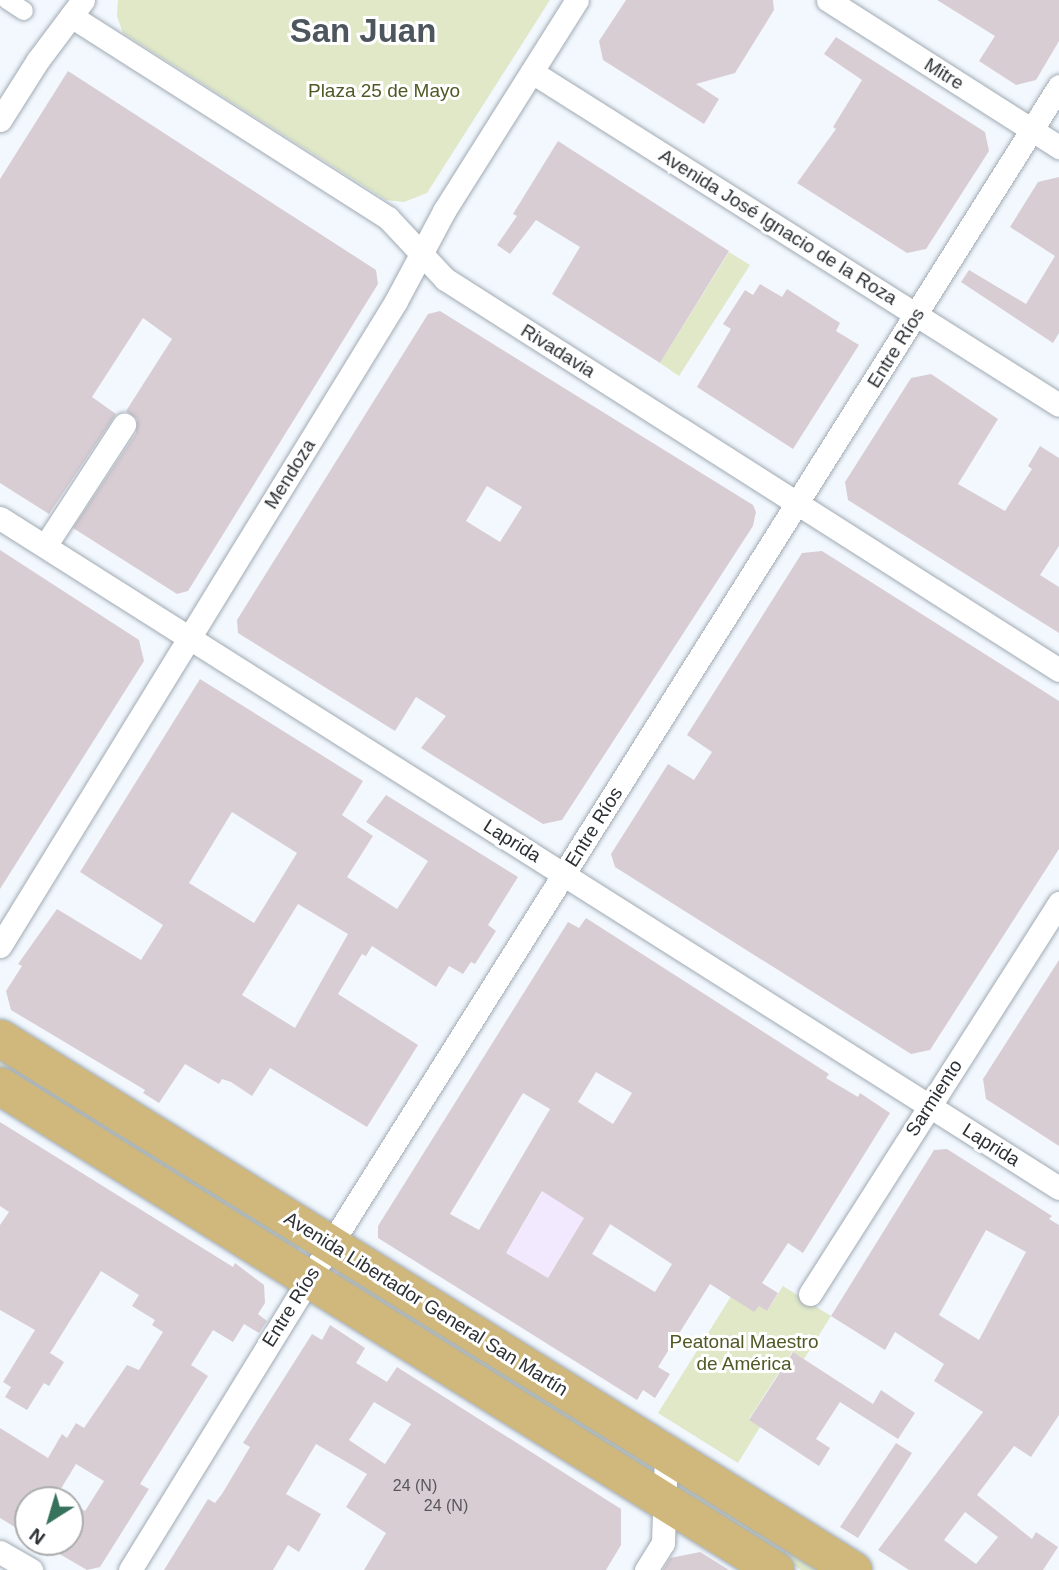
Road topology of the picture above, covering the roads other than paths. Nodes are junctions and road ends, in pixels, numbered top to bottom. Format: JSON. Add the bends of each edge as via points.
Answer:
{"nodes":[{"id":1,"x":7,"y":0,"type":"edge"},
{"id":2,"x":577,"y":0,"type":"edge"},
{"id":3,"x":828,"y":0,"type":"edge"},
{"id":4,"x":77,"y":8,"type":"edge"},
{"id":5,"x":24,"y":11,"type":"dead end"},
{"id":6,"x":532,"y":72,"type":"junction"},
{"id":7,"x":1059,"y":86,"type":"edge"},
{"id":8,"x":0,"y":120,"type":"edge"},
{"id":9,"x":1032,"y":130,"type":"junction"},
{"id":10,"x":1059,"y":147,"type":"edge"},
{"id":11,"x":421,"y":254,"type":"junction"},
{"id":12,"x":917,"y":315,"type":"junction"},
{"id":13,"x":1059,"y":405,"type":"edge"},
{"id":14,"x":124,"y":425,"type":"dead end"},
{"id":15,"x":799,"y":502,"type":"junction"},
{"id":16,"x":0,"y":518,"type":"edge"},
{"id":17,"x":45,"y":546,"type":"junction"},
{"id":18,"x":190,"y":637,"type":"junction"},
{"id":19,"x":1059,"y":670,"type":"edge"},
{"id":20,"x":564,"y":874,"type":"junction"},
{"id":21,"x":1059,"y":903,"type":"edge"},
{"id":22,"x":0,"y":946,"type":"edge"},
{"id":23,"x":0,"y":1038,"type":"edge"},
{"id":24,"x":0,"y":1086,"type":"edge"},
{"id":25,"x":929,"y":1106,"type":"junction"},
{"id":26,"x":1059,"y":1188,"type":"edge"},
{"id":27,"x":330,"y":1244,"type":"junction"},
{"id":28,"x":309,"y":1279,"type":"junction"},
{"id":29,"x":810,"y":1294,"type":"dead end"},
{"id":30,"x":666,"y":1453,"type":"junction"},
{"id":31,"x":664,"y":1500,"type":"junction"},
{"id":32,"x":0,"y":1552,"type":"edge"},
{"id":33,"x":31,"y":1570,"type":"edge"},
{"id":34,"x":130,"y":1570,"type":"edge"},
{"id":35,"x":646,"y":1570,"type":"edge"},
{"id":36,"x":775,"y":1570,"type":"edge"},
{"id":37,"x":853,"y":1570,"type":"edge"}],
"edges":[{"from":1,"to":5,"type":"street"},
{"from":2,"to":6,"type":"street","name":"Mendoza"},
{"from":3,"to":9,"type":"street","name":"Mitre"},
{"from":4,"to":8,"type":"street"},
{"from":4,"to":11,"type":"street","name":"Rivadavia","via":[[388,218]]},
{"from":6,"to":11,"type":"street","name":"Mendoza"},
{"from":6,"to":12,"type":"street","name":"Avenida José Ignacio de la Roza"},
{"from":7,"to":9,"type":"street","name":"Entre Ríos"},
{"from":9,"to":10,"type":"street","name":"Mitre"},
{"from":9,"to":12,"type":"street","name":"Entre Ríos"},
{"from":11,"to":15,"type":"street","name":"Rivadavia","via":[[445,279]]},
{"from":11,"to":18,"type":"street","name":"Mendoza"},
{"from":12,"to":13,"type":"street","name":"Avenida José Ignacio de la Roza"},
{"from":12,"to":15,"type":"street","name":"Entre Ríos"},
{"from":14,"to":17,"type":"street"},
{"from":15,"to":19,"type":"street","name":"Rivadavia"},
{"from":15,"to":20,"type":"street","name":"Entre Ríos"},
{"from":16,"to":17,"type":"street","name":"Laprida"},
{"from":17,"to":18,"type":"street","name":"Laprida"},
{"from":18,"to":20,"type":"street","name":"Laprida"},
{"from":18,"to":22,"type":"street","name":"Mendoza"},
{"from":20,"to":25,"type":"street","name":"Laprida"},
{"from":20,"to":27,"type":"street","name":"Entre Ríos"},
{"from":21,"to":25,"type":"street","name":"Sarmiento"},
{"from":23,"to":27,"type":"main road","name":"Avenida Libertador General San Martín"},
{"from":24,"to":28,"type":"main road","name":"Avenida Libertador General San Martín"},
{"from":25,"to":26,"type":"street","name":"Laprida"},
{"from":25,"to":29,"type":"street","name":"Sarmiento"},
{"from":27,"to":28,"type":"street","name":"Entre Ríos"},
{"from":27,"to":30,"type":"main road","name":"Avenida Libertador General San Martín"},
{"from":28,"to":31,"type":"main road","name":"Avenida Libertador General San Martín"},
{"from":28,"to":34,"type":"street","name":"Entre Ríos"},
{"from":30,"to":31,"type":"street"},
{"from":30,"to":37,"type":"main road","name":"Avenida Libertador General San Martín"},
{"from":31,"to":35,"type":"street","via":[[663,1543]]},
{"from":31,"to":36,"type":"main road","name":"Avenida Libertador General San Martín"},
{"from":32,"to":33,"type":"street"}]}
